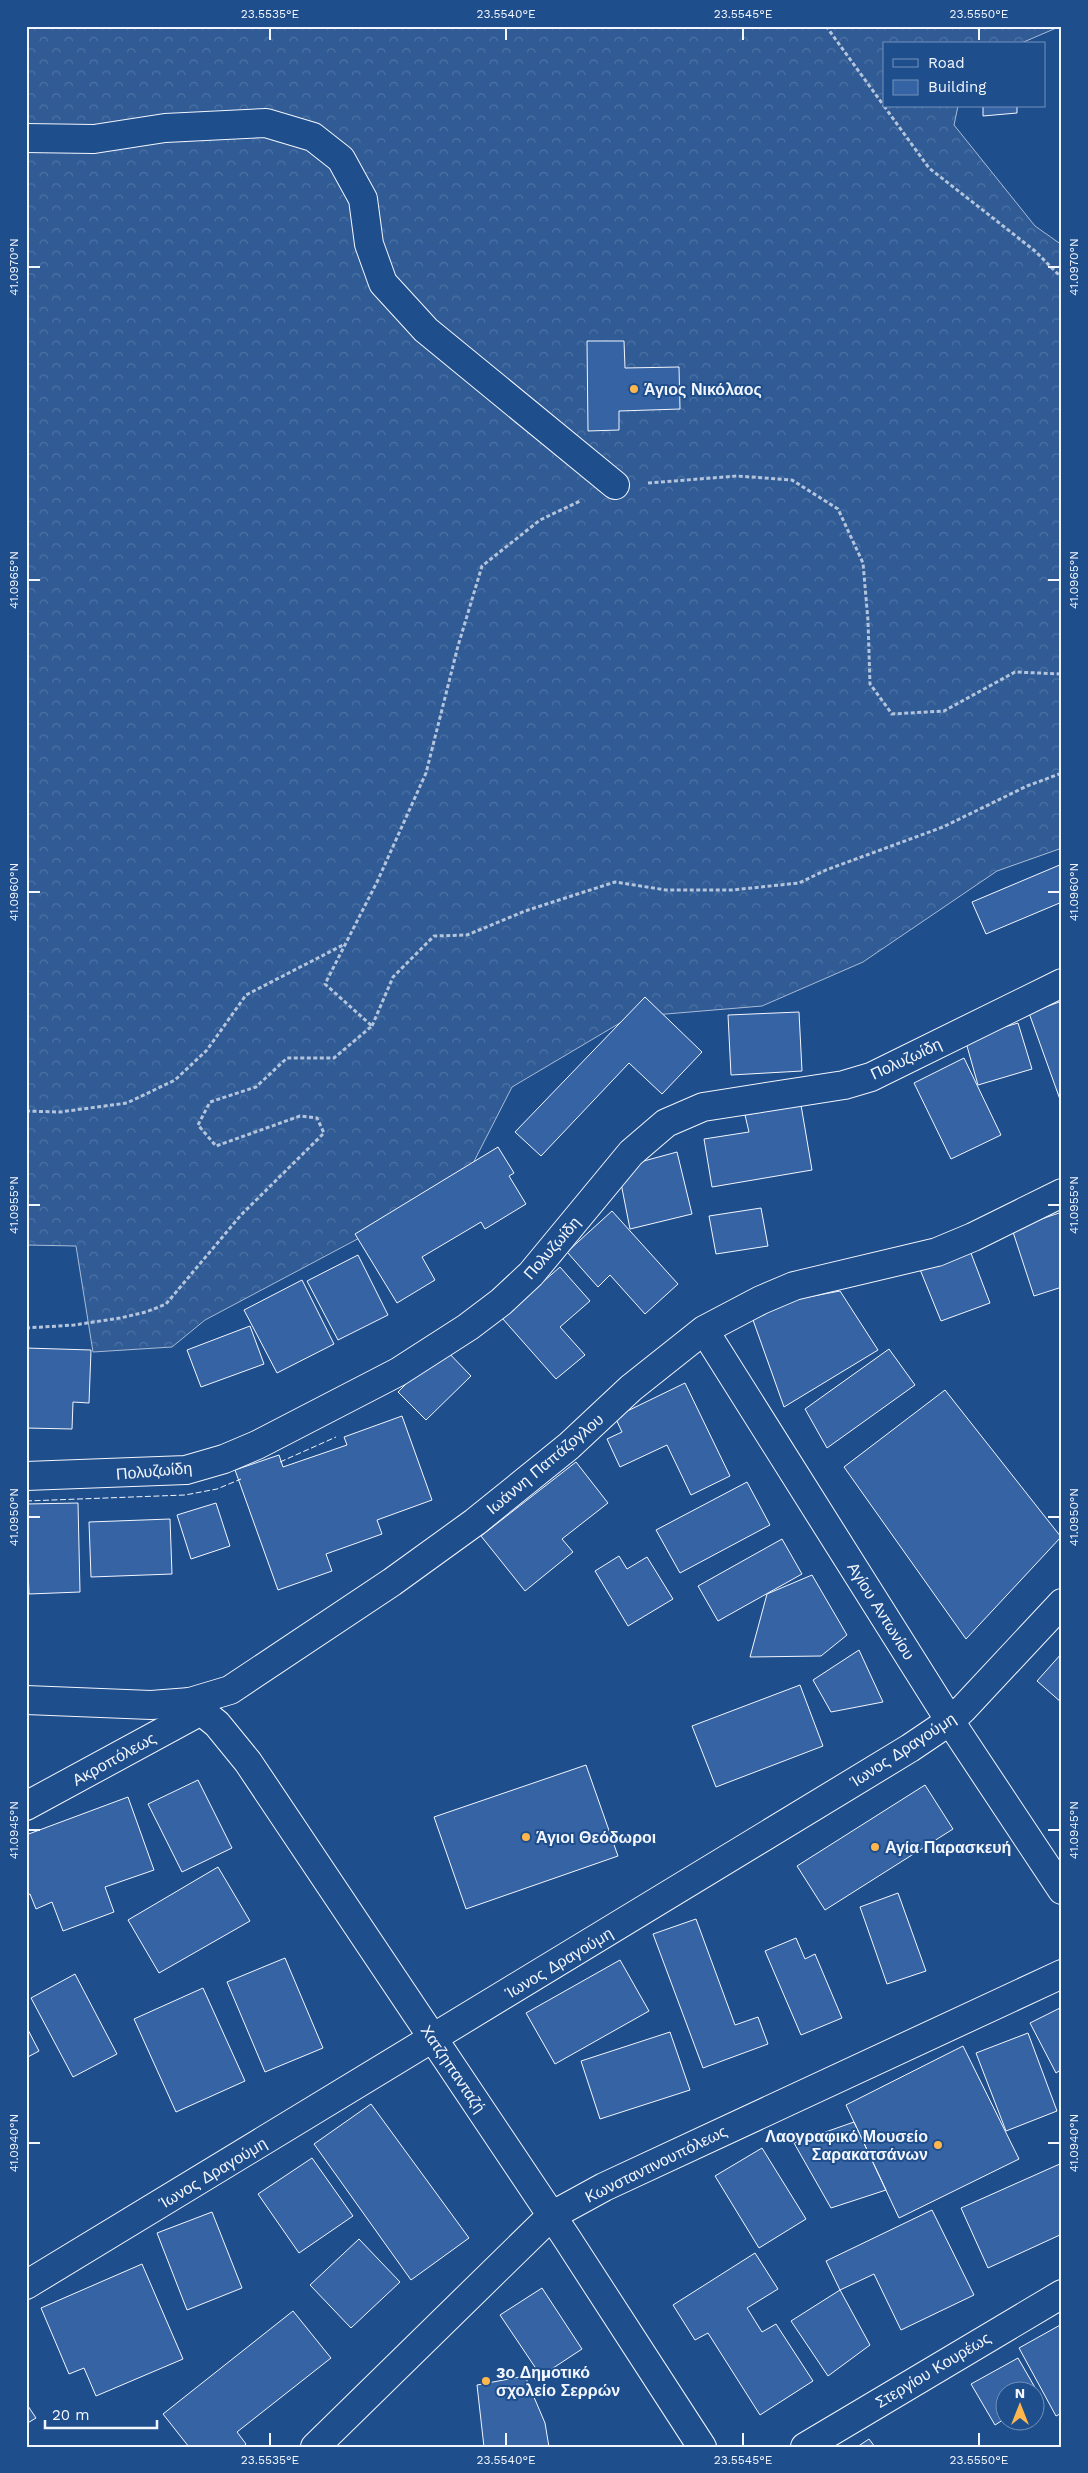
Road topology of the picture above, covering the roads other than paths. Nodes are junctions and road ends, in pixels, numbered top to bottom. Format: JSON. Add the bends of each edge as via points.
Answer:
{"nodes":[{"id":1,"x":26,"y":138,"type":"edge"},
{"id":2,"x":615,"y":485,"type":"road end"},
{"id":3,"x":1062,"y":984,"type":"edge"},
{"id":4,"x":1062,"y":1193,"type":"edge"},
{"id":5,"x":704,"y":1330,"type":"junction"},
{"id":6,"x":26,"y":1476,"type":"edge"},
{"id":7,"x":1062,"y":1603,"type":"edge"},
{"id":8,"x":26,"y":1700,"type":"edge"},
{"id":9,"x":195,"y":1706,"type":"junction"},
{"id":10,"x":950,"y":1721,"type":"junction"},
{"id":11,"x":26,"y":1806,"type":"edge"},
{"id":12,"x":1062,"y":1890,"type":"edge"},
{"id":13,"x":1062,"y":1974,"type":"edge"},
{"id":14,"x":433,"y":2039,"type":"junction"},
{"id":15,"x":552,"y":2216,"type":"junction"},
{"id":16,"x":26,"y":2285,"type":"edge"},
{"id":17,"x":1062,"y":2294,"type":"edge"},
{"id":18,"x":315,"y":2447,"type":"edge"},
{"id":19,"x":702,"y":2447,"type":"edge"},
{"id":20,"x":805,"y":2447,"type":"edge"}],
"edges":[{"from":1,"to":2,"type":"street","via":[[94,139],[165,128],[266,123],[313,137],[341,159],[363,199],[369,244],[383,283],[426,330]]},
{"from":3,"to":6,"type":"street","name":"Πολυζωίδη","via":[[871,1077],[844,1085],[703,1107],[666,1124],[631,1154],[531,1274],[501,1302],[398,1372],[257,1445],[186,1470]]},
{"from":4,"to":5,"type":"street","name":"Ιωάννη Παπάζογλου","via":[[937,1252],[794,1286]]},
{"from":5,"to":9,"type":"street","name":"Ιωάννη Παπάζογλου","via":[[638,1382],[569,1446],[475,1522],[246,1681]]},
{"from":5,"to":10,"type":"street","name":"Αγίου Αντωνίου"},
{"from":7,"to":10,"type":"street","name":"Ίωνος Δραγούμη"},
{"from":8,"to":9,"type":"street","name":"Ιωάννη Παπάζογλου"},
{"from":9,"to":11,"type":"street","name":"Ακροπόλεως"},
{"from":9,"to":14,"type":"street","name":"Χατζηπανταζή","via":[[211,1717],[237,1746]]},
{"from":10,"to":12,"type":"street","name":"Αγίου Αντωνίου"},
{"from":10,"to":14,"type":"street","name":"Ίωνος Δραγούμη"},
{"from":13,"to":15,"type":"street","name":"Κωνσταντινουπόλεως","via":[[604,2187]]},
{"from":14,"to":15,"type":"street","name":"Χατζηπανταζή"},
{"from":14,"to":16,"type":"street","name":"Ίωνος Δραγούμη"},
{"from":15,"to":18,"type":"street","name":"Κωνσταντινουπόλεως"},
{"from":15,"to":19,"type":"street","name":"Χατζηπανταζή"},
{"from":17,"to":20,"type":"street","name":"Στεργίου Κουρέως"}]}
